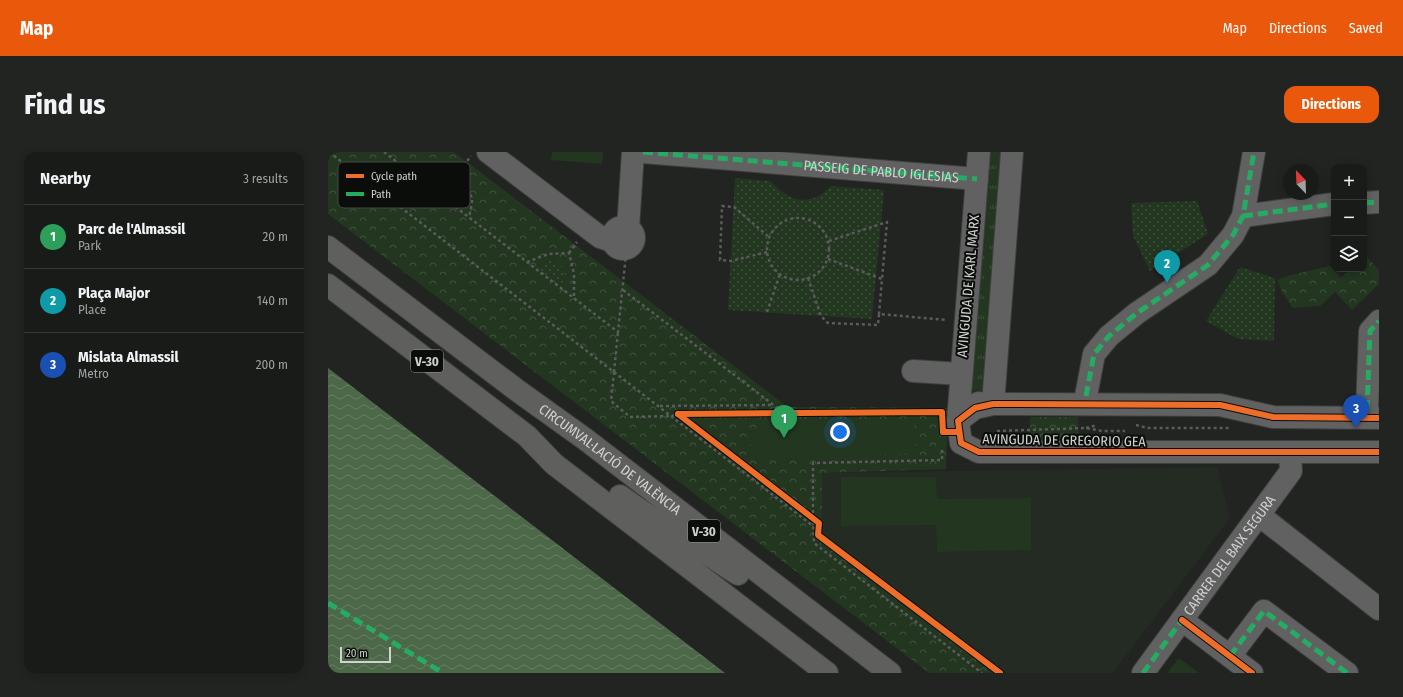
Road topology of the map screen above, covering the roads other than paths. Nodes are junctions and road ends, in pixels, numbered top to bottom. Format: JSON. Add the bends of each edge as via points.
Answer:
{"nodes":[{"id":1,"x":488,"y":152,"type":"edge"},
{"id":2,"x":633,"y":152,"type":"edge"},
{"id":3,"x":643,"y":152,"type":"edge"},
{"id":4,"x":980,"y":152,"type":"edge"},
{"id":5,"x":1012,"y":152,"type":"edge"},
{"id":6,"x":1254,"y":152,"type":"edge"},
{"id":7,"x":977,"y":179,"type":"junction"},
{"id":8,"x":1379,"y":202,"type":"edge"},
{"id":9,"x":1367,"y":203,"type":"edge"},
{"id":10,"x":1331,"y":204,"type":"edge"},
{"id":11,"x":1243,"y":216,"type":"junction"},
{"id":12,"x":328,"y":247,"type":"edge"},
{"id":13,"x":328,"y":285,"type":"edge"},
{"id":14,"x":1379,"y":321,"type":"edge"},
{"id":15,"x":913,"y":372,"type":"dead end"},
{"id":16,"x":960,"y":384,"type":"junction"},
{"id":17,"x":1086,"y":396,"type":"dead end"},
{"id":18,"x":992,"y":404,"type":"junction"},
{"id":19,"x":1373,"y":414,"type":"edge"},
{"id":20,"x":958,"y":421,"type":"junction"},
{"id":21,"x":527,"y":436,"type":"junction"},
{"id":22,"x":1379,"y":452,"type":"edge"},
{"id":23,"x":1290,"y":453,"type":"junction"},
{"id":24,"x":1259,"y":516,"type":"junction"},
{"id":25,"x":1379,"y":609,"type":"edge"},
{"id":26,"x":1182,"y":620,"type":"junction"},
{"id":27,"x":1230,"y":656,"type":"junction"},
{"id":28,"x":827,"y":673,"type":"edge"},
{"id":29,"x":875,"y":673,"type":"edge"},
{"id":30,"x":890,"y":673,"type":"edge"},
{"id":31,"x":1142,"y":673,"type":"edge"},
{"id":32,"x":1252,"y":673,"type":"edge"},
{"id":33,"x":1347,"y":673,"type":"edge"}],
"edges":[{"from":1,"to":2,"type":"street","via":[[600,237],[622,239]]},
{"from":3,"to":7,"type":"street","name":"PASSEIG DE PABLO IGLESIAS"},
{"from":4,"to":7,"type":"street","name":"AVINGUDA DE KARL MARX"},
{"from":5,"to":18,"type":"street"},
{"from":6,"to":11,"type":"street"},
{"from":7,"to":16,"type":"street","name":"AVINGUDA DE KARL MARX"},
{"from":8,"to":9,"type":"street"},
{"from":10,"to":11,"type":"street"},
{"from":11,"to":17,"type":"street","via":[[1233,235],[1208,265],[1137,313],[1109,336],[1094,354]]},
{"from":12,"to":30,"type":"highway","name":"CIRCUMVAL·LACIÓ DE VALÈNCIA","number":"V-30"},
{"from":13,"to":21,"type":"highway","number":"V-30"},
{"from":14,"to":19,"type":"street","via":[[1370,331]]},
{"from":15,"to":16,"type":"street"},
{"from":16,"to":18,"type":"street","via":[[972,402]]},
{"from":16,"to":20,"type":"street","name":"AVINGUDA DE KARL MARX"},
{"from":18,"to":19,"type":"street","via":[[1220,404],[1273,417]]},
{"from":18,"to":20,"type":"street","via":[[975,408]]},
{"from":20,"to":23,"type":"street","name":"AVINGUDA DE GREGORIO GEA","via":[[961,443],[979,452]]},
{"from":21,"to":28,"type":"highway","number":"V-30","via":[[554,464]]},
{"from":21,"to":29,"type":"highway","via":[[560,451],[637,508],[758,586]]},
{"from":22,"to":23,"type":"street","name":"AVINGUDA DE GREGORIO GEA"},
{"from":23,"to":24,"type":"street","name":"CARRER DEL BAIX SEGURA","via":[[1291,471]]},
{"from":24,"to":25,"type":"street"},
{"from":24,"to":26,"type":"street","name":"CARRER DEL BAIX SEGURA"},
{"from":26,"to":27,"type":"street"},
{"from":26,"to":31,"type":"street","name":"CARRER DEL BAIX SEGURA"},
{"from":27,"to":32,"type":"street"},
{"from":27,"to":33,"type":"street","via":[[1264,611]]}]}
